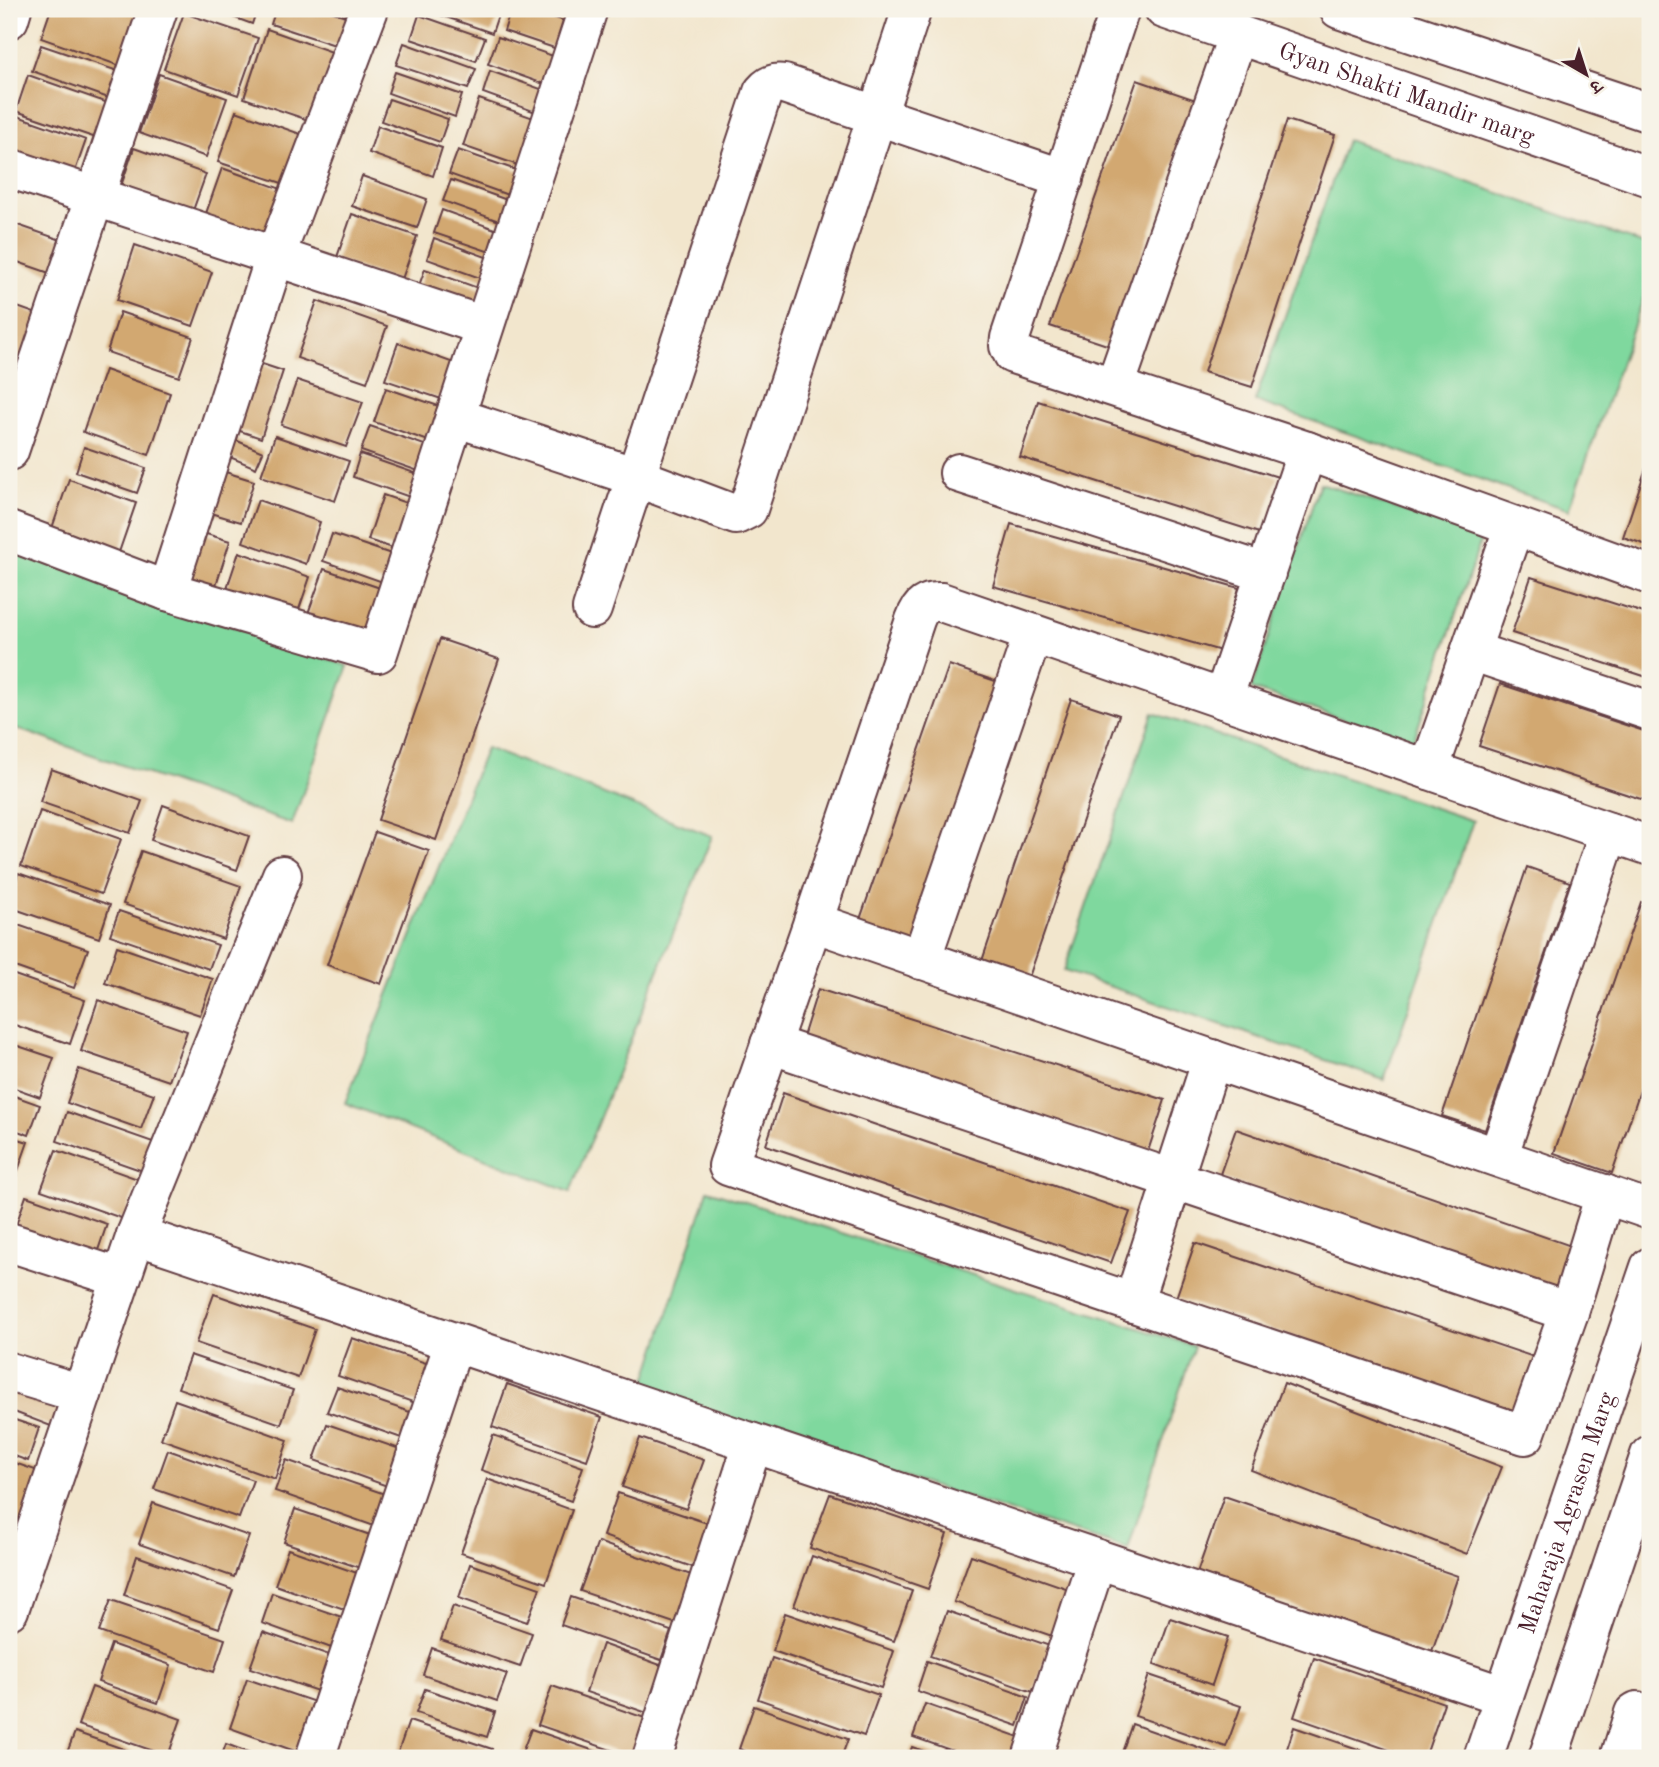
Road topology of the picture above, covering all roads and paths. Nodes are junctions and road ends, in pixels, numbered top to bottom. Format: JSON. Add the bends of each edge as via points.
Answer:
{"nodes":[{"id":1,"x":12,"y":9,"type":"edge"},
{"id":2,"x":158,"y":9,"type":"edge"},
{"id":3,"x":369,"y":9,"type":"edge"},
{"id":4,"x":588,"y":9,"type":"edge"},
{"id":5,"x":912,"y":9,"type":"edge"},
{"id":6,"x":1120,"y":9,"type":"edge"},
{"id":7,"x":1164,"y":9,"type":"edge"},
{"id":8,"x":1339,"y":9,"type":"edge"},
{"id":9,"x":9,"y":19,"type":"edge"},
{"id":10,"x":1238,"y":34,"type":"junction"},
{"id":11,"x":1650,"y":113,"type":"edge"},
{"id":12,"x":878,"y":116,"type":"junction"},
{"id":13,"x":9,"y":168,"type":"edge"},
{"id":14,"x":1650,"y":177,"type":"edge"},
{"id":15,"x":1064,"y":179,"type":"junction"},
{"id":16,"x":94,"y":197,"type":"junction"},
{"id":17,"x":275,"y":257,"type":"junction"},
{"id":18,"x":484,"y":326,"type":"junction"},
{"id":19,"x":1115,"y":386,"type":"junction"},
{"id":20,"x":455,"y":417,"type":"junction"},
{"id":21,"x":9,"y":451,"type":"edge"},
{"id":22,"x":1307,"y":451,"type":"junction"},
{"id":23,"x":959,"y":473,"type":"dead end"},
{"id":24,"x":636,"y":477,"type":"junction"},
{"id":25,"x":1514,"y":526,"type":"junction"},
{"id":26,"x":9,"y":531,"type":"edge"},
{"id":27,"x":1266,"y":573,"type":"junction"},
{"id":28,"x":1650,"y":575,"type":"edge"},
{"id":29,"x":167,"y":591,"type":"junction"},
{"id":30,"x":592,"y":609,"type":"dead end"},
{"id":31,"x":1033,"y":634,"type":"junction"},
{"id":32,"x":1471,"y":651,"type":"junction"},
{"id":33,"x":1223,"y":699,"type":"junction"},
{"id":34,"x":1650,"y":711,"type":"edge"},
{"id":35,"x":1429,"y":770,"type":"junction"},
{"id":36,"x":1609,"y":832,"type":"junction"},
{"id":37,"x":1650,"y":846,"type":"edge"},
{"id":38,"x":282,"y":875,"type":"dead end"},
{"id":39,"x":813,"y":922,"type":"junction"},
{"id":40,"x":921,"y":960,"type":"junction"},
{"id":41,"x":771,"y":1044,"type":"junction"},
{"id":42,"x":1212,"y":1059,"type":"junction"},
{"id":43,"x":1498,"y":1157,"type":"junction"},
{"id":44,"x":1173,"y":1180,"type":"junction"},
{"id":45,"x":1605,"y":1194,"type":"junction"},
{"id":46,"x":1650,"y":1210,"type":"edge"},
{"id":47,"x":136,"y":1236,"type":"junction"},
{"id":48,"x":9,"y":1242,"type":"edge"},
{"id":49,"x":1650,"y":1267,"type":"edge"},
{"id":50,"x":121,"y":1278,"type":"junction"},
{"id":51,"x":1133,"y":1303,"type":"junction"},
{"id":52,"x":1569,"y":1312,"type":"junction"},
{"id":53,"x":454,"y":1343,"type":"junction"},
{"id":54,"x":9,"y":1372,"type":"edge"},
{"id":55,"x":82,"y":1394,"type":"junction"},
{"id":56,"x":753,"y":1443,"type":"junction"},
{"id":57,"x":1650,"y":1455,"type":"edge"},
{"id":58,"x":1097,"y":1559,"type":"junction"},
{"id":59,"x":9,"y":1611,"type":"edge"},
{"id":60,"x":1504,"y":1696,"type":"junction"},
{"id":61,"x":1650,"y":1715,"type":"edge"},
{"id":62,"x":315,"y":1758,"type":"edge"},
{"id":63,"x":652,"y":1758,"type":"edge"},
{"id":64,"x":1032,"y":1758,"type":"edge"},
{"id":65,"x":1483,"y":1758,"type":"edge"},
{"id":66,"x":1548,"y":1758,"type":"edge"},
{"id":67,"x":1620,"y":1758,"type":"edge"}],
"edges":[{"from":1,"to":9,"type":"street"},
{"from":2,"to":16,"type":"street"},
{"from":3,"to":17,"type":"street"},
{"from":4,"to":18,"type":"street"},
{"from":5,"to":12,"type":"street"},
{"from":6,"to":15,"type":"street"},
{"from":7,"to":10,"type":"street","name":"Gyan Shakti Mandir marg"},
{"from":8,"to":11,"type":"street"},
{"from":10,"to":14,"type":"street","name":"Gyan Shakti Mandir marg"},
{"from":10,"to":19,"type":"street"},
{"from":12,"to":15,"type":"street"},
{"from":12,"to":24,"type":"street","via":[[784,84],[776,83],[762,92]]},
{"from":12,"to":24,"type":"street","via":[[748,509],[736,515]]},
{"from":13,"to":16,"type":"street"},
{"from":15,"to":19,"type":"street","via":[[1009,346],[1019,357]]},
{"from":16,"to":17,"type":"street"},
{"from":16,"to":21,"type":"street"},
{"from":17,"to":18,"type":"street"},
{"from":17,"to":29,"type":"street"},
{"from":18,"to":20,"type":"street"},
{"from":19,"to":22,"type":"street"},
{"from":20,"to":24,"type":"street"},
{"from":20,"to":29,"type":"street","via":[[378,653]]},
{"from":22,"to":25,"type":"street"},
{"from":22,"to":27,"type":"street"},
{"from":23,"to":27,"type":"street"},
{"from":24,"to":30,"type":"street"},
{"from":25,"to":28,"type":"street"},
{"from":25,"to":32,"type":"street"},
{"from":26,"to":29,"type":"street"},
{"from":27,"to":33,"type":"street"},
{"from":31,"to":33,"type":"street"},
{"from":31,"to":39,"type":"street","via":[[941,602],[929,601],[919,608]]},
{"from":31,"to":40,"type":"street"},
{"from":32,"to":34,"type":"street"},
{"from":32,"to":35,"type":"street"},
{"from":33,"to":35,"type":"street"},
{"from":35,"to":36,"type":"street"},
{"from":36,"to":37,"type":"street"},
{"from":36,"to":43,"type":"street"},
{"from":38,"to":47,"type":"street"},
{"from":39,"to":40,"type":"street"},
{"from":39,"to":41,"type":"street"},
{"from":40,"to":42,"type":"street"},
{"from":41,"to":44,"type":"street"},
{"from":41,"to":51,"type":"street","via":[[728,1166]]},
{"from":42,"to":43,"type":"street"},
{"from":42,"to":44,"type":"street"},
{"from":43,"to":45,"type":"street"},
{"from":44,"to":51,"type":"street"},
{"from":44,"to":52,"type":"street"},
{"from":45,"to":46,"type":"street"},
{"from":45,"to":52,"type":"street"},
{"from":47,"to":50,"type":"street"},
{"from":47,"to":53,"type":"street"},
{"from":48,"to":50,"type":"street"},
{"from":49,"to":60,"type":"street","name":"Maharaja Agrasen Marg"},
{"from":50,"to":55,"type":"street"},
{"from":51,"to":52,"type":"street","via":[[1525,1435]]},
{"from":53,"to":56,"type":"street"},
{"from":53,"to":62,"type":"street"},
{"from":54,"to":55,"type":"street"},
{"from":55,"to":59,"type":"street"},
{"from":56,"to":58,"type":"street"},
{"from":56,"to":63,"type":"street"},
{"from":57,"to":66,"type":"street"},
{"from":58,"to":60,"type":"street"},
{"from":58,"to":64,"type":"street"},
{"from":60,"to":65,"type":"street","name":"Maharaja Agrasen Marg"},
{"from":61,"to":67,"type":"street","via":[[1634,1713]]}]}
